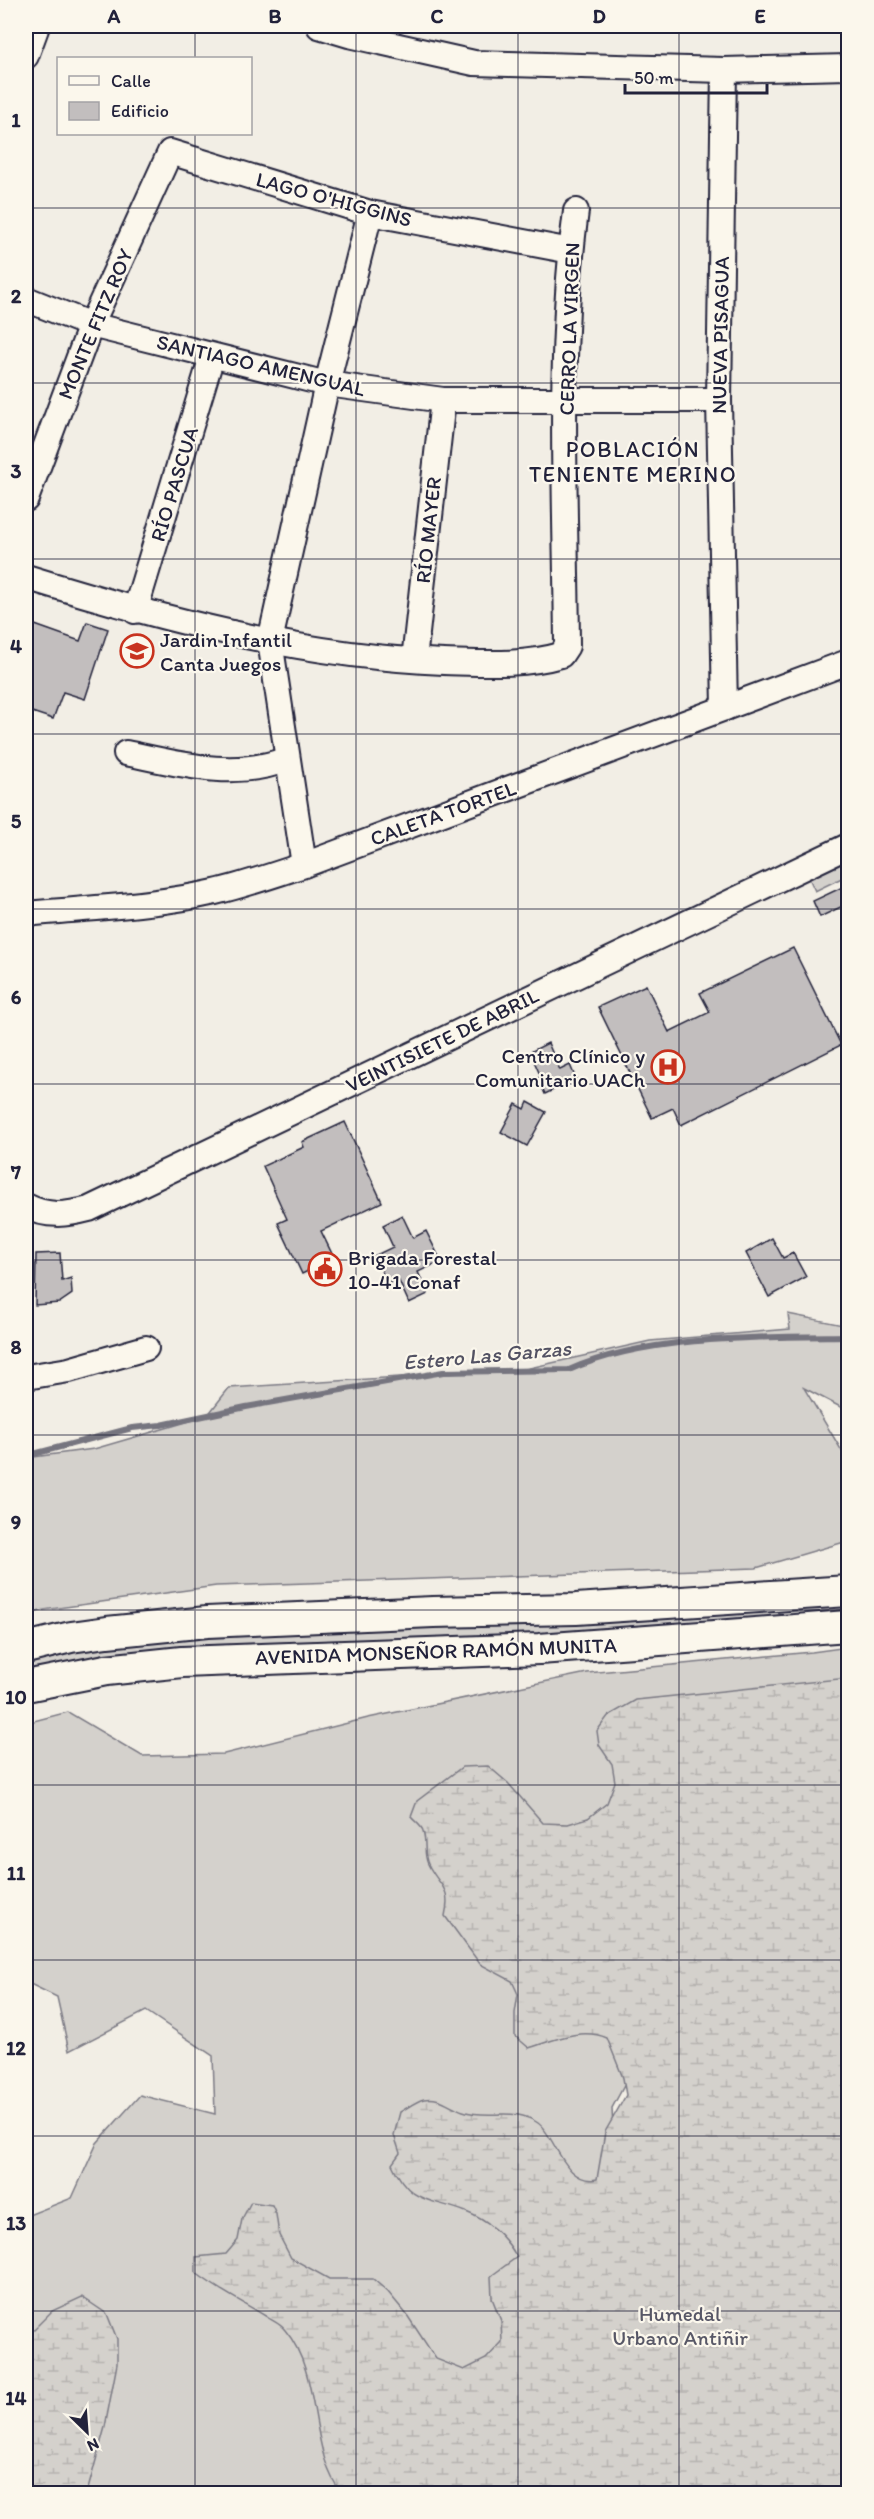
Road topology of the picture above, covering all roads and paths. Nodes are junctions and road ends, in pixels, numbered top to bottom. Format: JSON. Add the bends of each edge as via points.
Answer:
{"nodes":[{"id":1,"x":37,"y":26,"type":"edge"},
{"id":2,"x":319,"y":26,"type":"edge"},
{"id":3,"x":26,"y":56,"type":"edge"},
{"id":4,"x":849,"y":67,"type":"edge"},
{"id":5,"x":724,"y":70,"type":"junction"},
{"id":6,"x":170,"y":152,"type":"joint"},
{"id":7,"x":576,"y":211,"type":"dead end"},
{"id":8,"x":370,"y":213,"type":"junction"},
{"id":9,"x":571,"y":251,"type":"junction"},
{"id":10,"x":26,"y":299,"type":"edge"},
{"id":11,"x":91,"y":325,"type":"junction"},
{"id":12,"x":212,"y":356,"type":"junction"},
{"id":13,"x":327,"y":384,"type":"junction"},
{"id":14,"x":565,"y":398,"type":"junction"},
{"id":15,"x":442,"y":400,"type":"junction"},
{"id":16,"x":719,"y":400,"type":"junction"},
{"id":17,"x":26,"y":499,"type":"edge"},
{"id":18,"x":26,"y":578,"type":"edge"},
{"id":19,"x":135,"y":611,"type":"junction"},
{"id":20,"x":270,"y":641,"type":"junction"},
{"id":21,"x":414,"y":660,"type":"junction"},
{"id":22,"x":849,"y":662,"type":"edge"},
{"id":23,"x":725,"y":708,"type":"junction"},
{"id":24,"x":126,"y":753,"type":"dead end"},
{"id":25,"x":287,"y":759,"type":"junction"},
{"id":26,"x":849,"y":846,"type":"edge"},
{"id":27,"x":304,"y":866,"type":"junction"},
{"id":28,"x":26,"y":914,"type":"edge"},
{"id":29,"x":28,"y":1215,"type":"edge"},
{"id":30,"x":146,"y":1348,"type":"dead end"},
{"id":31,"x":26,"y":1377,"type":"edge"},
{"id":32,"x":849,"y":1591,"type":"edge"},
{"id":33,"x":849,"y":1626,"type":"edge"},
{"id":34,"x":26,"y":1648,"type":"edge"},
{"id":35,"x":26,"y":1686,"type":"edge"}],
"edges":[{"from":1,"to":3,"type":"street"},
{"from":2,"to":5,"type":"street","via":[[474,63]]},
{"from":4,"to":5,"type":"street"},
{"from":5,"to":16,"type":"street","name":"NUEVA PISAGUA"},
{"from":6,"to":8,"type":"street","name":"LAGO O'HIGGINS"},
{"from":6,"to":11,"type":"street","name":"MONTE FITZ ROY"},
{"from":7,"to":9,"type":"street","name":"CERRO LA VIRGEN"},
{"from":8,"to":9,"type":"street","name":"LAGO O'HIGGINS"},
{"from":8,"to":13,"type":"street"},
{"from":9,"to":14,"type":"street","name":"CERRO LA VIRGEN"},
{"from":10,"to":11,"type":"street","name":"SANTIAGO AMENGUAL"},
{"from":11,"to":12,"type":"street","name":"SANTIAGO AMENGUAL"},
{"from":11,"to":17,"type":"street","name":"MONTE FITZ ROY"},
{"from":12,"to":13,"type":"street","name":"SANTIAGO AMENGUAL"},
{"from":12,"to":19,"type":"street","name":"RÍO PASCUA"},
{"from":13,"to":15,"type":"street","name":"SANTIAGO AMENGUAL"},
{"from":13,"to":20,"type":"street"},
{"from":14,"to":15,"type":"street","name":"SANTIAGO AMENGUAL"},
{"from":14,"to":16,"type":"street","name":"SANTIAGO AMENGUAL"},
{"from":14,"to":21,"type":"street","name":"CERRO LA VIRGEN","via":[[565,652],[555,657],[508,663]]},
{"from":15,"to":21,"type":"street","name":"RÍO MAYER"},
{"from":16,"to":23,"type":"street","name":"NUEVA PISAGUA"},
{"from":18,"to":19,"type":"street"},
{"from":19,"to":20,"type":"street"},
{"from":20,"to":21,"type":"street","via":[[341,654]]},
{"from":20,"to":25,"type":"street"},
{"from":22,"to":23,"type":"street","name":"CALETA TORTEL"},
{"from":23,"to":27,"type":"street","name":"CALETA TORTEL"},
{"from":24,"to":25,"type":"street","via":[[199,769],[244,769]]},
{"from":25,"to":27,"type":"street"},
{"from":26,"to":29,"type":"street","name":"VEINTISIETE DE ABRIL","via":[[89,1209]]},
{"from":27,"to":28,"type":"street","name":"CALETA TORTEL","via":[[213,892]]},
{"from":30,"to":31,"type":"street","via":[[69,1370]]},
{"from":32,"to":34,"type":"main road","name":"AVENIDA MONSEÑOR RAMÓN MUNITA","via":[[576,1609],[207,1622],[98,1633]]},
{"from":33,"to":35,"type":"main road","name":"AVENIDA MONSEÑOR RAMÓN MUNITA","via":[[539,1649],[182,1662],[106,1670]]}]}
